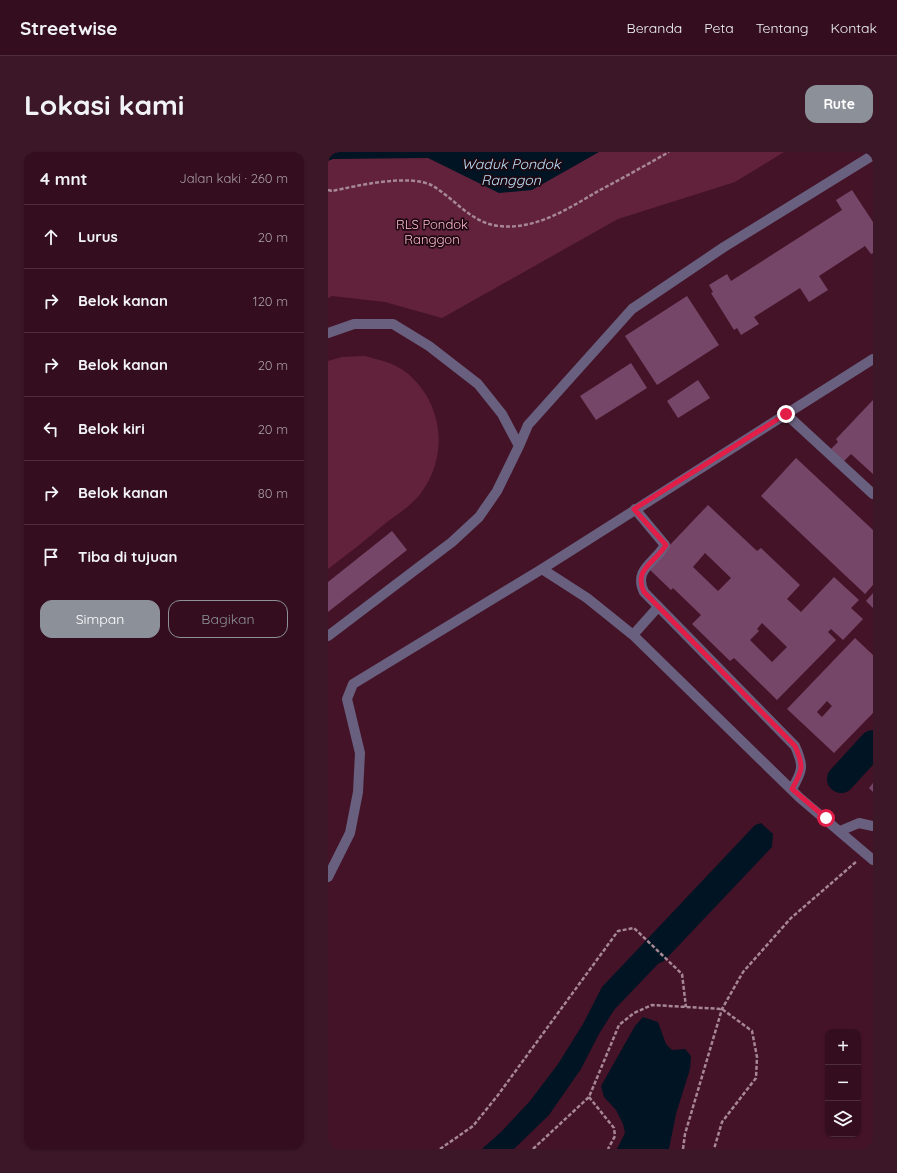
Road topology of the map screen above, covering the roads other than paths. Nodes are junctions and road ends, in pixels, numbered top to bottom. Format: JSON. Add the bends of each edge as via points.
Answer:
{"nodes":[{"id":1,"x":873,"y":154,"type":"edge"},
{"id":2,"x":328,"y":333,"type":"edge"},
{"id":3,"x":873,"y":359,"type":"edge"},
{"id":4,"x":786,"y":414,"type":"junction"},
{"id":5,"x":519,"y":446,"type":"junction"},
{"id":6,"x":873,"y":494,"type":"edge"},
{"id":7,"x":634,"y":509,"type":"junction"},
{"id":8,"x":542,"y":569,"type":"junction"},
{"id":9,"x":658,"y":607,"type":"junction"},
{"id":10,"x":633,"y":635,"type":"junction"},
{"id":11,"x":328,"y":636,"type":"edge"},
{"id":12,"x":792,"y":789,"type":"junction"},
{"id":13,"x":873,"y":826,"type":"edge"},
{"id":14,"x":840,"y":831,"type":"junction"},
{"id":15,"x":869,"y":857,"type":"edge"},
{"id":16,"x":328,"y":877,"type":"edge"}],
"edges":[{"from":1,"to":5,"type":"lane","via":[[724,247],[632,309],[528,425]]},
{"from":2,"to":5,"type":"lane","via":[[354,324],[392,324],[423,342],[478,384],[502,414]]},
{"from":3,"to":4,"type":"lane"},
{"from":4,"to":6,"type":"lane"},
{"from":4,"to":7,"type":"lane"},
{"from":5,"to":11,"type":"lane","via":[[497,491],[479,517],[452,542]]},
{"from":7,"to":8,"type":"lane"},
{"from":7,"to":9,"type":"lane","via":[[666,545],[642,572],[640,580],[644,592]]},
{"from":8,"to":10,"type":"lane","via":[[587,598]]},
{"from":8,"to":16,"type":"lane","via":[[353,684],[347,699],[360,753],[358,792],[350,833]]},
{"from":9,"to":10,"type":"lane"},
{"from":9,"to":12,"type":"lane","via":[[795,746],[802,768]]},
{"from":10,"to":12,"type":"lane"},
{"from":12,"to":14,"type":"lane"},
{"from":13,"to":14,"type":"lane","via":[[859,823]]},
{"from":14,"to":15,"type":"lane"}]}
